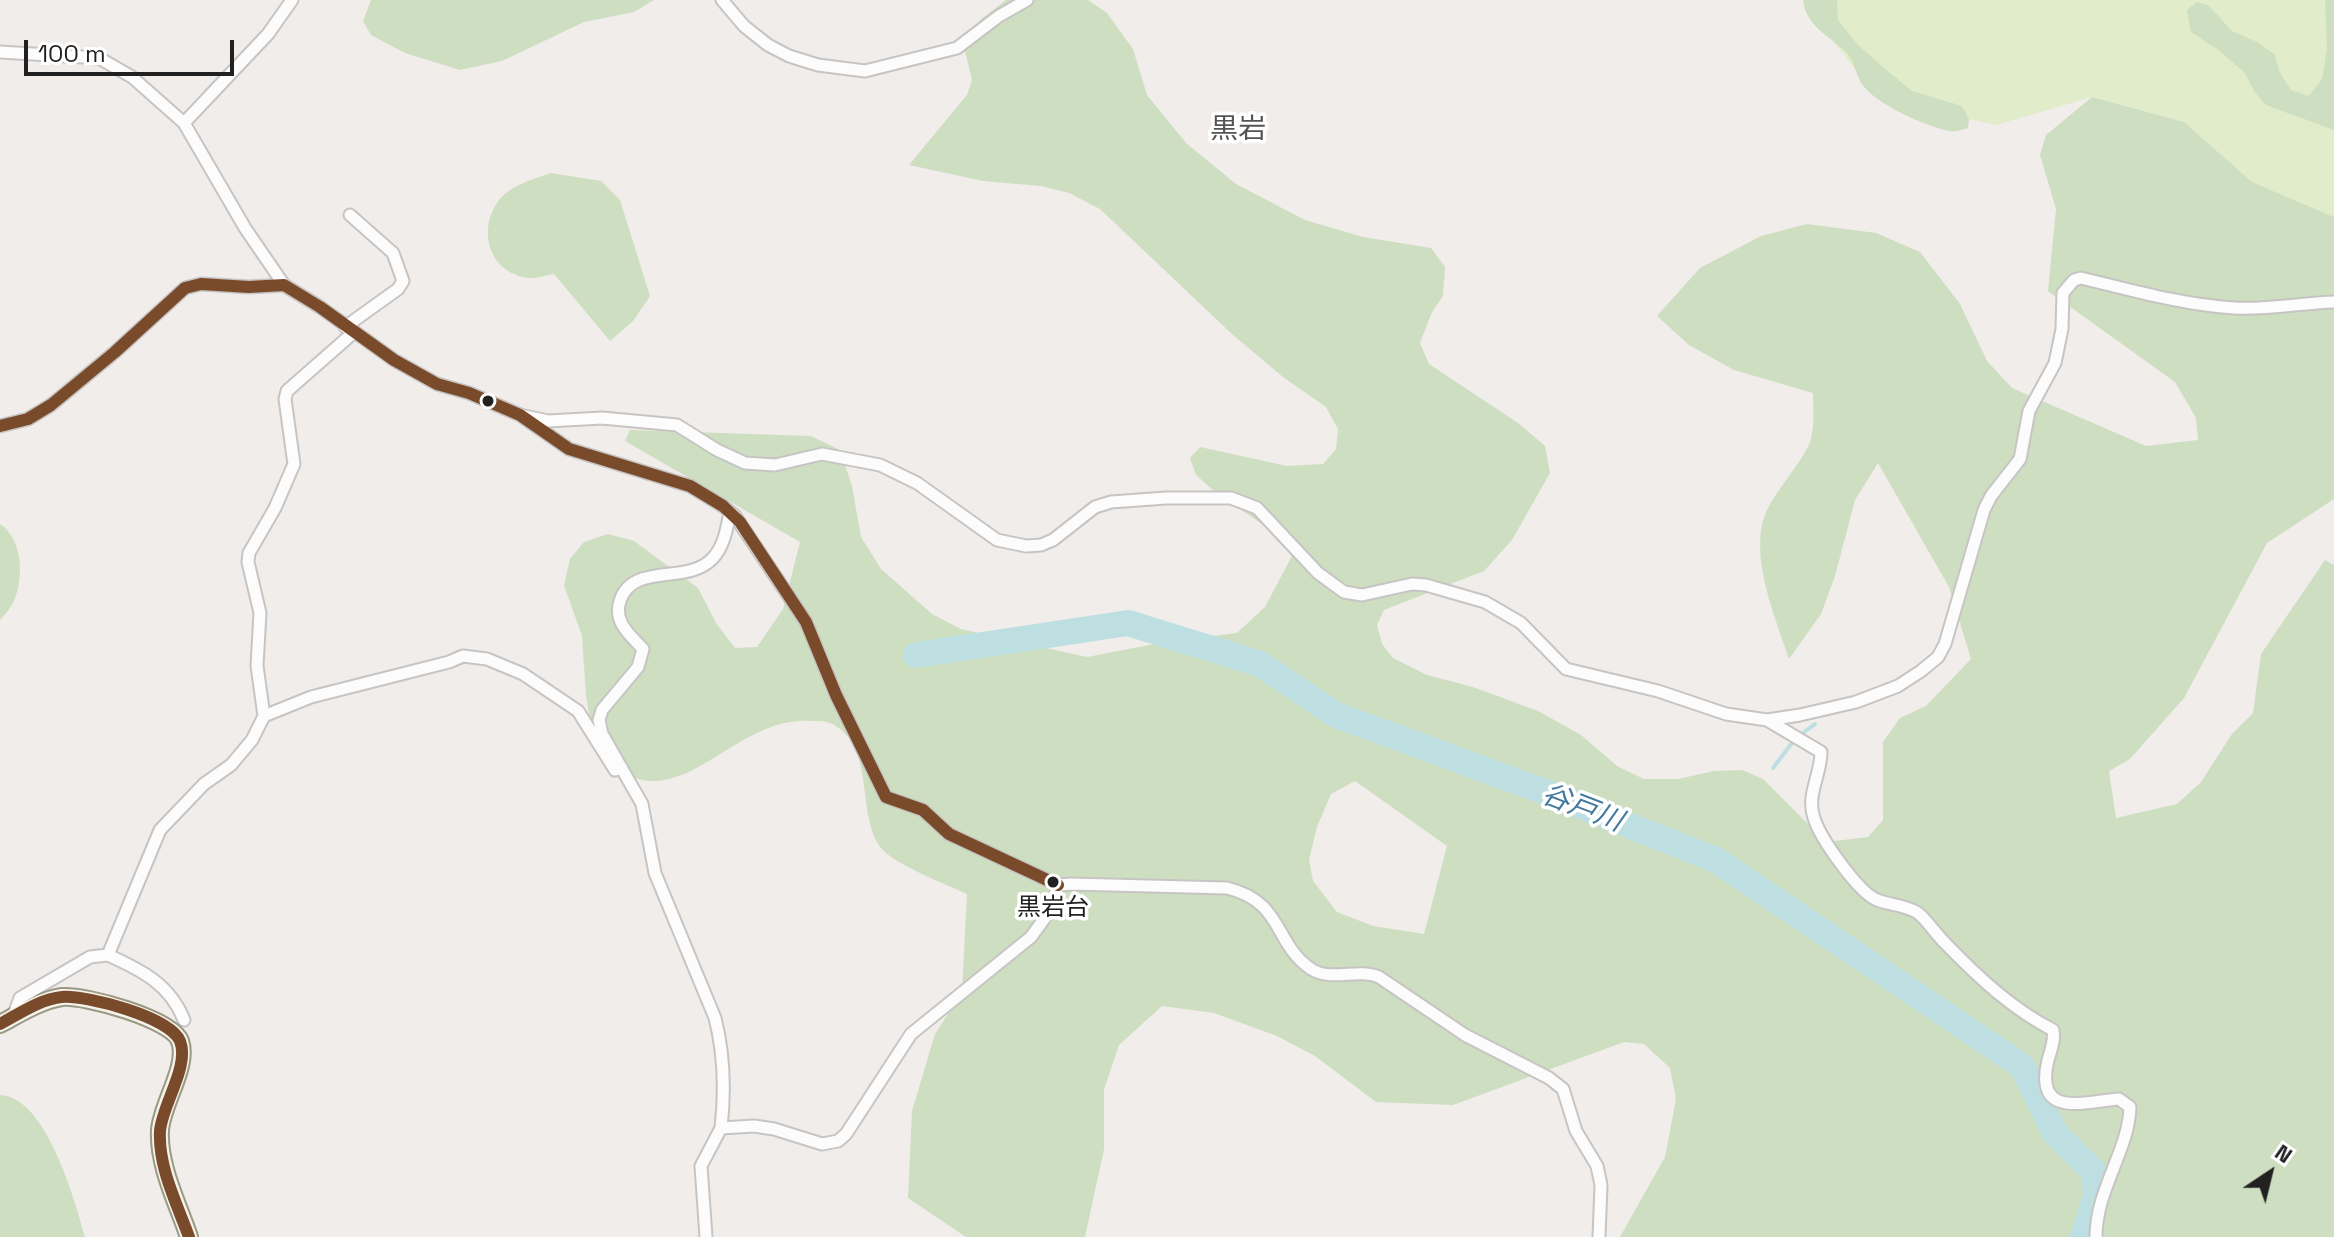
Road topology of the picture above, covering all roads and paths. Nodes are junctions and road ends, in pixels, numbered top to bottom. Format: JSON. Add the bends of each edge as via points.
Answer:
{"nodes":[{"id":1,"x":292,"y":0,"type":"edge"},
{"id":2,"x":722,"y":0,"type":"edge"},
{"id":3,"x":1027,"y":0,"type":"edge"},
{"id":4,"x":0,"y":52,"type":"edge"},
{"id":5,"x":184,"y":123,"type":"junction"},
{"id":6,"x":350,"y":215,"type":"dead end"},
{"id":7,"x":284,"y":285,"type":"junction"},
{"id":8,"x":2334,"y":302,"type":"edge"},
{"id":9,"x":349,"y":330,"type":"junction"},
{"id":10,"x":520,"y":415,"type":"junction"},
{"id":11,"x":0,"y":426,"type":"edge"},
{"id":12,"x":730,"y":512,"type":"junction"},
{"id":13,"x":264,"y":716,"type":"junction"},
{"id":14,"x":1771,"y":723,"type":"junction"},
{"id":15,"x":622,"y":768,"type":"junction"},
{"id":16,"x":1058,"y":885,"type":"junction"},
{"id":17,"x":108,"y":955,"type":"junction"},
{"id":18,"x":6,"y":1020,"type":"edge"},
{"id":19,"x":184,"y":1020,"type":"dead end"},
{"id":20,"x":721,"y":1128,"type":"junction"},
{"id":21,"x":189,"y":1237,"type":"edge"},
{"id":22,"x":706,"y":1237,"type":"edge"},
{"id":23,"x":1599,"y":1237,"type":"edge"},
{"id":24,"x":2096,"y":1237,"type":"edge"}],
"edges":[{"from":1,"to":5,"type":"street","via":[[268,34]]},
{"from":2,"to":3,"type":"street","via":[[744,26],[789,56],[865,71],[957,48]]},
{"from":4,"to":5,"type":"street","via":[[110,62]]},
{"from":5,"to":7,"type":"street"},
{"from":6,"to":9,"type":"street","via":[[393,253],[403,281]]},
{"from":7,"to":9,"type":"street"},
{"from":7,"to":11,"type":"street","via":[[185,288],[51,405],[28,419]]},
{"from":8,"to":14,"type":"street","via":[[2228,307],[2074,280],[2063,293],[2055,363],[2029,411],[2020,459],[1984,510],[1938,657],[1898,686]]},
{"from":9,"to":10,"type":"street","via":[[437,384]]},
{"from":9,"to":13,"type":"street","via":[[287,391],[294,464],[249,553],[260,613],[257,666]]},
{"from":10,"to":12,"type":"street","via":[[569,449],[690,486]]},
{"from":10,"to":14,"type":"street","via":[[548,421],[602,418],[677,425],[745,463],[775,465],[822,454],[880,465],[917,483],[997,540],[1026,546],[1053,540],[1095,507],[1111,502],[1231,498],[1257,508],[1318,573],[1344,592],[1362,595],[1412,584],[1474,599],[1521,623],[1566,669]]},
{"from":12,"to":15,"type":"street","via":[[724,541],[701,568],[645,578],[623,593],[619,617],[643,656],[599,720]]},
{"from":12,"to":16,"type":"street","via":[[806,622],[886,797],[923,810],[949,834]]},
{"from":13,"to":15,"type":"street","via":[[311,697],[463,656],[487,659],[523,674],[578,711],[615,770]]},
{"from":13,"to":17,"type":"street","via":[[231,765],[204,784],[160,830]]},
{"from":14,"to":24,"type":"street","via":[[1821,752],[1812,792],[1814,820],[1829,848],[1864,890],[1874,899],[1920,915],[2000,995],[2053,1030],[2044,1078],[2053,1098],[2067,1105],[2119,1099],[2130,1107],[2100,1205]]},
{"from":15,"to":20,"type":"street","via":[[642,804],[655,873],[715,1018]]},
{"from":16,"to":20,"type":"street","via":[[1052,908],[1031,937],[911,1034],[838,1141],[822,1144],[754,1126]]},
{"from":16,"to":23,"type":"street","via":[[1227,888],[1250,895],[1311,968],[1379,977],[1465,1035],[1549,1078],[1563,1089],[1576,1131],[1597,1166]]},
{"from":17,"to":18,"type":"street","via":[[90,957],[20,998]]},
{"from":17,"to":19,"type":"street","via":[[162,986]]},
{"from":18,"to":21,"type":"street","via":[[53,999],[83,997],[165,1026],[178,1036],[182,1059],[162,1113],[160,1139]]},
{"from":20,"to":22,"type":"street","via":[[701,1166]]}]}
